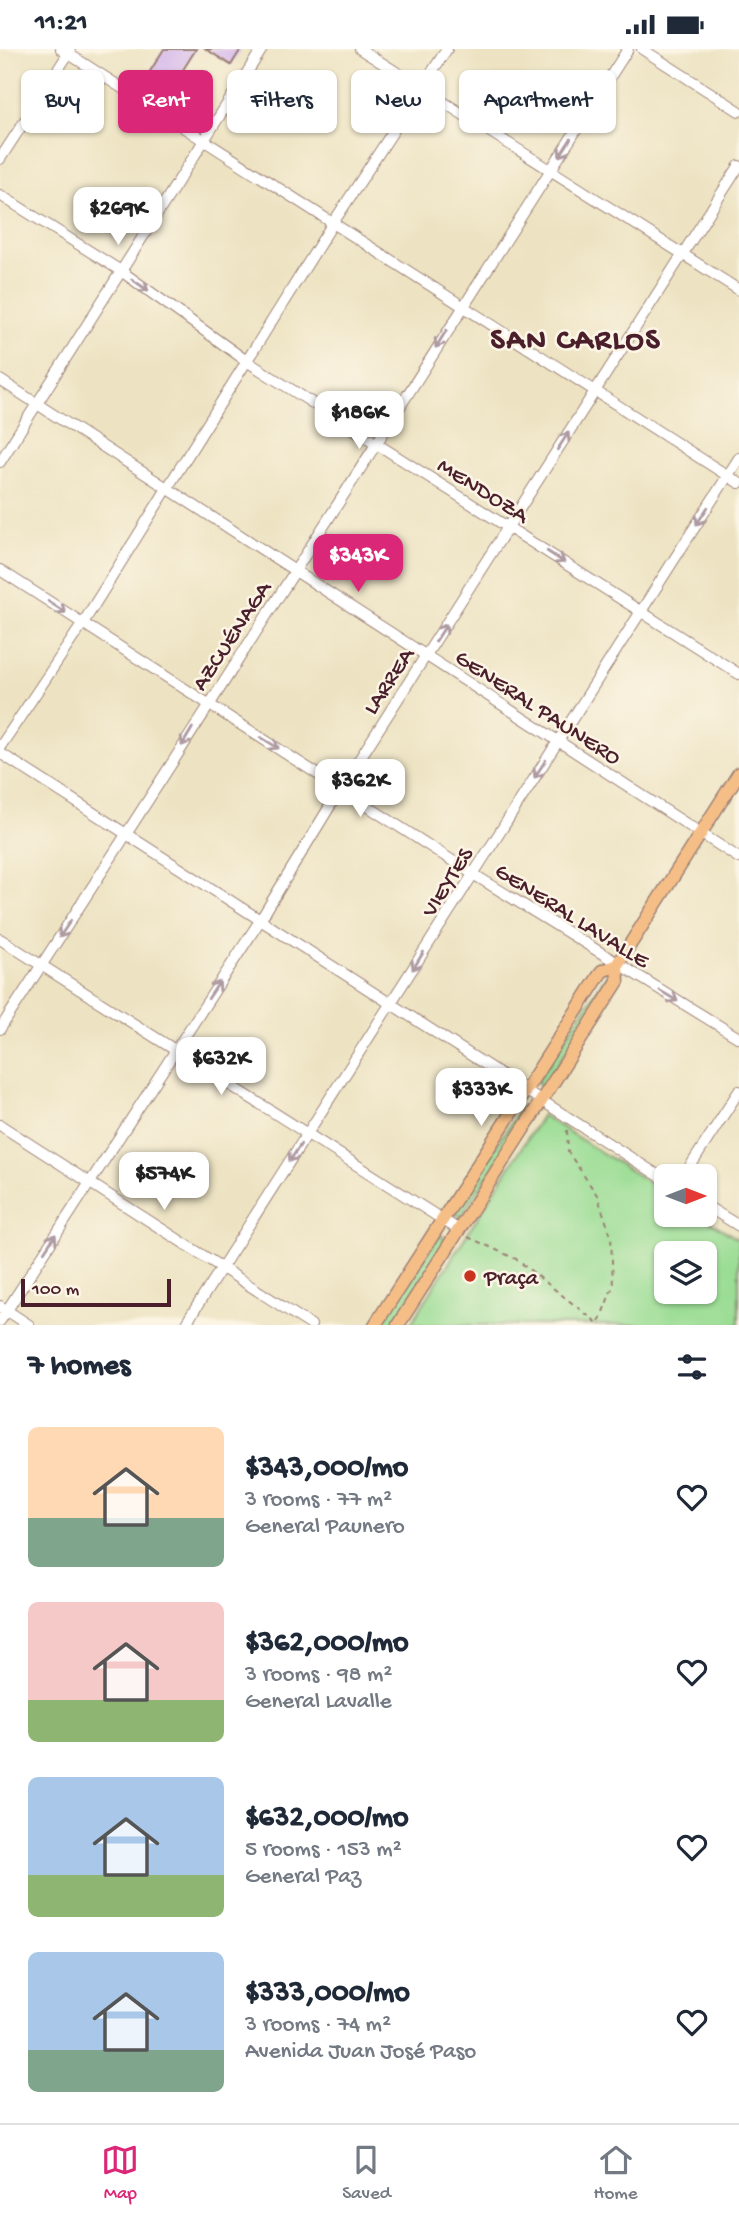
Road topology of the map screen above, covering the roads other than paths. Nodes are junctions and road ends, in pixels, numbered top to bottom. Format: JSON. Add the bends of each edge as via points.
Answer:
{"nodes":[{"id":1,"x":262,"y":49,"type":"edge"},
{"id":2,"x":360,"y":49,"type":"edge"},
{"id":3,"x":447,"y":49,"type":"edge"},
{"id":4,"x":628,"y":49,"type":"edge"},
{"id":5,"x":642,"y":49,"type":"edge"},
{"id":6,"x":66,"y":51,"type":"edge"},
{"id":7,"x":393,"y":70,"type":"edge"},
{"id":8,"x":434,"y":70,"type":"edge"},
{"id":9,"x":445,"y":103,"type":"edge"},
{"id":10,"x":739,"y":111,"type":"edge"},
{"id":11,"x":393,"y":133,"type":"edge"},
{"id":12,"x":204,"y":141,"type":"junction"},
{"id":13,"x":0,"y":159,"type":"edge"},
{"id":14,"x":739,"y":166,"type":"edge"},
{"id":15,"x":551,"y":169,"type":"junction"},
{"id":16,"x":0,"y":195,"type":"edge"},
{"id":17,"x":333,"y":223,"type":"junction"},
{"id":18,"x":683,"y":254,"type":"junction"},
{"id":19,"x":121,"y":271,"type":"junction"},
{"id":20,"x":739,"y":290,"type":"edge"},
{"id":21,"x":461,"y":305,"type":"junction"},
{"id":22,"x":248,"y":362,"type":"junction"},
{"id":23,"x":0,"y":380,"type":"edge"},
{"id":24,"x":596,"y":390,"type":"junction"},
{"id":25,"x":37,"y":404,"type":"junction"},
{"id":26,"x":375,"y":443,"type":"junction"},
{"id":27,"x":739,"y":458,"type":"edge"},
{"id":28,"x":0,"y":462,"type":"edge"},
{"id":29,"x":728,"y":476,"type":"junction"},
{"id":30,"x":739,"y":483,"type":"edge"},
{"id":31,"x":167,"y":489,"type":"junction"},
{"id":32,"x":509,"y":526,"type":"junction"},
{"id":33,"x":0,"y":570,"type":"edge"},
{"id":34,"x":294,"y":570,"type":"junction"},
{"id":35,"x":641,"y":612,"type":"junction"},
{"id":36,"x":82,"y":623,"type":"junction"},
{"id":37,"x":426,"y":656,"type":"junction"},
{"id":38,"x":739,"y":674,"type":"edge"},
{"id":39,"x":208,"y":703,"type":"junction"},
{"id":40,"x":558,"y":741,"type":"junction"},
{"id":41,"x":0,"y":747,"type":"edge"},
{"id":42,"x":0,"y":753,"type":"edge"},
{"id":43,"x":739,"y":773,"type":"edge"},
{"id":44,"x":341,"y":788,"type":"junction"},
{"id":45,"x":128,"y":834,"type":"junction"},
{"id":46,"x":700,"y":834,"type":"junction"},
{"id":47,"x":739,"y":858,"type":"edge"},
{"id":48,"x":473,"y":874,"type":"junction"},
{"id":49,"x":261,"y":919,"type":"junction"},
{"id":50,"x":0,"y":939,"type":"edge"},
{"id":51,"x":41,"y":965,"type":"junction"},
{"id":52,"x":617,"y":965,"type":"junction"},
{"id":53,"x":391,"y":1005,"type":"junction"},
{"id":54,"x":0,"y":1029,"type":"edge"},
{"id":55,"x":739,"y":1038,"type":"edge"},
{"id":56,"x":174,"y":1049,"type":"junction"},
{"id":57,"x":739,"y":1090,"type":"edge"},
{"id":58,"x":525,"y":1091,"type":"junction"},
{"id":59,"x":541,"y":1101,"type":"junction"},
{"id":60,"x":0,"y":1125,"type":"edge"},
{"id":61,"x":307,"y":1134,"type":"junction"},
{"id":62,"x":692,"y":1164,"type":"edge"},
{"id":63,"x":654,"y":1173,"type":"edge"},
{"id":64,"x":89,"y":1182,"type":"junction"},
{"id":65,"x":718,"y":1213,"type":"edge"},
{"id":66,"x":442,"y":1219,"type":"junction"},
{"id":67,"x":739,"y":1226,"type":"edge"},
{"id":68,"x":459,"y":1230,"type":"junction"},
{"id":69,"x":222,"y":1267,"type":"junction"},
{"id":70,"x":3,"y":1308,"type":"edge"},
{"id":71,"x":0,"y":1321,"type":"edge"},
{"id":72,"x":29,"y":1325,"type":"edge"},
{"id":73,"x":185,"y":1325,"type":"edge"},
{"id":74,"x":311,"y":1325,"type":"edge"},
{"id":75,"x":374,"y":1325,"type":"edge"},
{"id":76,"x":398,"y":1325,"type":"edge"}],
"edges":[{"from":1,"to":12,"type":"street"},
{"from":2,"to":7,"type":"street"},
{"from":3,"to":8,"type":"street"},
{"from":4,"to":15,"type":"street","name":"AZCUÉNAGA","one_way":true},
{"from":5,"to":10,"type":"street"},
{"from":6,"to":12,"type":"street"},
{"from":6,"to":13,"type":"street"},
{"from":9,"to":15,"type":"street"},
{"from":11,"to":17,"type":"street"},
{"from":12,"to":17,"type":"street"},
{"from":12,"to":19,"type":"street"},
{"from":14,"to":18,"type":"street","name":"LARREA"},
{"from":15,"to":18,"type":"street"},
{"from":15,"to":21,"type":"street","name":"AZCUÉNAGA"},
{"from":16,"to":19,"type":"street","name":"MENDOZA"},
{"from":17,"to":21,"type":"street"},
{"from":17,"to":22,"type":"street"},
{"from":18,"to":20,"type":"street"},
{"from":18,"to":24,"type":"street","name":"LARREA"},
{"from":19,"to":22,"type":"street","name":"MENDOZA","one_way":true},
{"from":19,"to":25,"type":"street"},
{"from":21,"to":24,"type":"street"},
{"from":21,"to":26,"type":"street","name":"AZCUÉNAGA","one_way":true},
{"from":22,"to":26,"type":"street","name":"MENDOZA"},
{"from":22,"to":31,"type":"street"},
{"from":23,"to":25,"type":"street","name":"GENERAL PAUNERO"},
{"from":24,"to":29,"type":"street"},
{"from":32,"to":24,"type":"street","name":"LARREA","one_way":true},
{"from":25,"to":28,"type":"street"},
{"from":25,"to":31,"type":"street","name":"GENERAL PAUNERO"},
{"from":26,"to":32,"type":"street","name":"MENDOZA"},
{"from":26,"to":34,"type":"street","name":"AZCUÉNAGA"},
{"from":27,"to":29,"type":"street","name":"VIEYTES"},
{"from":29,"to":30,"type":"street"},
{"from":29,"to":35,"type":"street","name":"VIEYTES","one_way":true},
{"from":31,"to":34,"type":"street","name":"GENERAL PAUNERO"},
{"from":31,"to":36,"type":"street"},
{"from":32,"to":35,"type":"street","name":"MENDOZA","one_way":true},
{"from":37,"to":32,"type":"street","name":"LARREA","one_way":true},
{"from":33,"to":36,"type":"street","name":"GENERAL LAVALLE","one_way":true},
{"from":34,"to":37,"type":"street","name":"GENERAL PAUNERO"},
{"from":34,"to":39,"type":"street","name":"AZCUÉNAGA"},
{"from":35,"to":38,"type":"street","name":"MENDOZA"},
{"from":35,"to":40,"type":"street","name":"VIEYTES"},
{"from":36,"to":39,"type":"street","name":"GENERAL LAVALLE"},
{"from":36,"to":41,"type":"street"},
{"from":37,"to":40,"type":"street","name":"GENERAL PAUNERO"},
{"from":37,"to":44,"type":"street","name":"LARREA"},
{"from":39,"to":44,"type":"street","name":"GENERAL LAVALLE","one_way":true},
{"from":39,"to":45,"type":"street","name":"AZCUÉNAGA","one_way":true},
{"from":40,"to":46,"type":"street","name":"GENERAL PAUNERO"},
{"from":40,"to":48,"type":"street","name":"VIEYTES","one_way":true},
{"from":42,"to":45,"type":"street"},
{"from":43,"to":46,"type":"main road"},
{"from":44,"to":48,"type":"street","name":"GENERAL LAVALLE"},
{"from":44,"to":49,"type":"street","name":"LARREA"},
{"from":45,"to":49,"type":"street"},
{"from":45,"to":51,"type":"street","name":"AZCUÉNAGA","one_way":true},
{"from":46,"to":47,"type":"street","name":"GENERAL PAUNERO"},
{"from":46,"to":52,"type":"main road"},
{"from":48,"to":52,"type":"street","name":"GENERAL LAVALLE"},
{"from":48,"to":53,"type":"street","name":"VIEYTES","one_way":true},
{"from":49,"to":53,"type":"street"},
{"from":56,"to":49,"type":"street","name":"LARREA","one_way":true},
{"from":50,"to":51,"type":"street"},
{"from":51,"to":54,"type":"street","name":"AZCUÉNAGA"},
{"from":51,"to":56,"type":"street"},
{"from":52,"to":55,"type":"street","name":"GENERAL LAVALLE","one_way":true},
{"from":52,"to":58,"type":"main road","via":[[602,971]]},
{"from":52,"to":59,"type":"main road","via":[[618,981]]},
{"from":53,"to":58,"type":"street"},
{"from":53,"to":61,"type":"street","name":"VIEYTES"},
{"from":56,"to":61,"type":"street"},
{"from":56,"to":64,"type":"street","name":"LARREA"},
{"from":57,"to":62,"type":"street"},
{"from":58,"to":59,"type":"street"},
{"from":58,"to":66,"type":"main road"},
{"from":59,"to":63,"type":"street"},
{"from":59,"to":68,"type":"main road"},
{"from":60,"to":64,"type":"street"},
{"from":61,"to":66,"type":"street"},
{"from":61,"to":69,"type":"street","name":"VIEYTES","one_way":true},
{"from":64,"to":69,"type":"street"},
{"from":70,"to":64,"type":"street","name":"LARREA","one_way":true},
{"from":65,"to":67,"type":"street"},
{"from":66,"to":68,"type":"street"},
{"from":66,"to":75,"type":"main road"},
{"from":68,"to":76,"type":"main road"},
{"from":69,"to":73,"type":"street","name":"VIEYTES"},
{"from":69,"to":74,"type":"street"},
{"from":70,"to":71,"type":"street","name":"LARREA"},
{"from":70,"to":72,"type":"street"}]}
